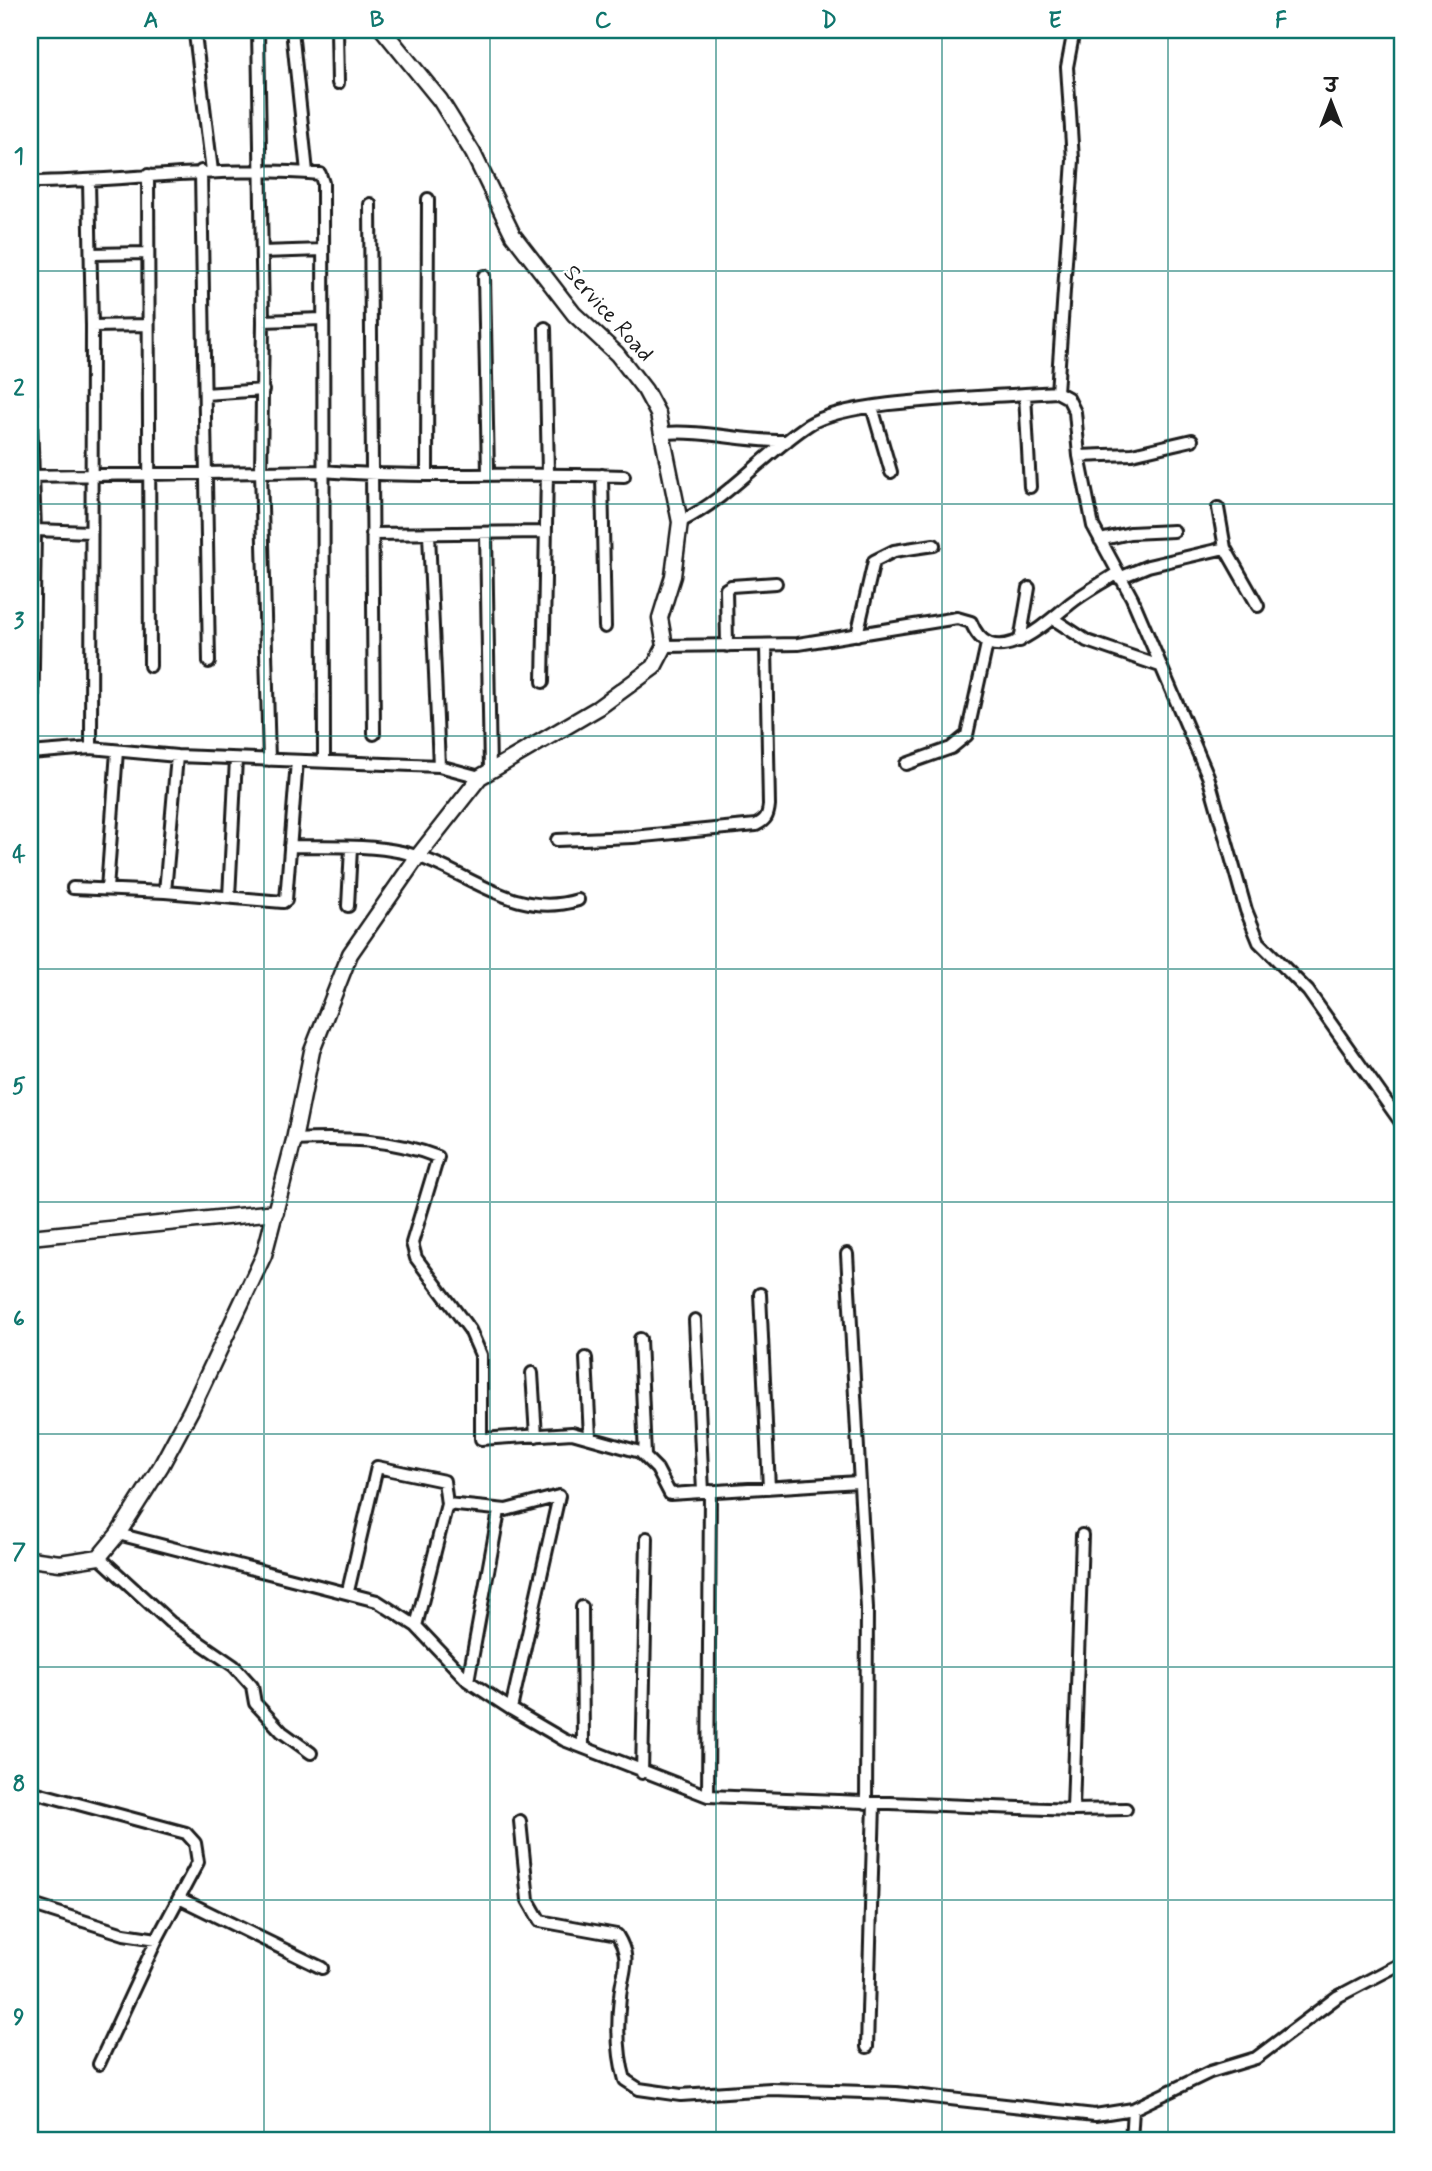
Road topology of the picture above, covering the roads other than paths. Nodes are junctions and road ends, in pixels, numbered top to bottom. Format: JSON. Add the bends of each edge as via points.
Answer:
{"nodes":[{"id":1,"x":198,"y":30,"type":"edge"},
{"id":2,"x":258,"y":30,"type":"edge"},
{"id":3,"x":292,"y":30,"type":"edge"},
{"id":4,"x":337,"y":30,"type":"edge"},
{"id":5,"x":383,"y":30,"type":"edge"},
{"id":6,"x":1074,"y":30,"type":"edge"},
{"id":7,"x":338,"y":83,"type":"dead end"},
{"id":8,"x":206,"y":171,"type":"junction"},
{"id":9,"x":261,"y":172,"type":"junction"},
{"id":10,"x":307,"y":173,"type":"junction"},
{"id":11,"x":148,"y":175,"type":"junction"},
{"id":12,"x":89,"y":181,"type":"junction"},
{"id":13,"x":30,"y":182,"type":"edge"},
{"id":14,"x":428,"y":200,"type":"dead end"},
{"id":15,"x":370,"y":205,"type":"dead end"},
{"id":16,"x":323,"y":250,"type":"junction"},
{"id":17,"x":148,"y":253,"type":"junction"},
{"id":18,"x":262,"y":253,"type":"junction"},
{"id":19,"x":90,"y":254,"type":"junction"},
{"id":20,"x":484,"y":276,"type":"dead end"},
{"id":21,"x":322,"y":319,"type":"junction"},
{"id":22,"x":263,"y":321,"type":"junction"},
{"id":23,"x":148,"y":325,"type":"junction"},
{"id":24,"x":92,"y":326,"type":"junction"},
{"id":25,"x":545,"y":328,"type":"dead end"},
{"id":26,"x":262,"y":390,"type":"junction"},
{"id":27,"x":1057,"y":392,"type":"junction"},
{"id":28,"x":30,"y":393,"type":"edge"},
{"id":29,"x":205,"y":394,"type":"junction"},
{"id":30,"x":1024,"y":394,"type":"junction"},
{"id":31,"x":872,"y":408,"type":"junction"},
{"id":32,"x":664,"y":433,"type":"junction"},
{"id":33,"x":1192,"y":440,"type":"dead end"},
{"id":34,"x":787,"y":441,"type":"junction"},
{"id":35,"x":1079,"y":457,"type":"junction"},
{"id":36,"x":261,"y":471,"type":"junction"},
{"id":37,"x":323,"y":471,"type":"junction"},
{"id":38,"x":891,"y":472,"type":"dead end"},
{"id":39,"x":547,"y":473,"type":"junction"},
{"id":40,"x":208,"y":474,"type":"junction"},
{"id":41,"x":427,"y":474,"type":"junction"},
{"id":42,"x":488,"y":474,"type":"junction"},
{"id":43,"x":89,"y":475,"type":"junction"},
{"id":44,"x":371,"y":475,"type":"junction"},
{"id":45,"x":602,"y":475,"type":"junction"},
{"id":46,"x":32,"y":476,"type":"edge"},
{"id":47,"x":149,"y":476,"type":"junction"},
{"id":48,"x":624,"y":476,"type":"dead end"},
{"id":49,"x":1030,"y":487,"type":"dead end"},
{"id":50,"x":1218,"y":508,"type":"dead end"},
{"id":51,"x":680,"y":522,"type":"junction"},
{"id":52,"x":35,"y":530,"type":"junction"},
{"id":53,"x":1174,"y":531,"type":"dead end"},
{"id":54,"x":90,"y":532,"type":"junction"},
{"id":55,"x":486,"y":533,"type":"junction"},
{"id":56,"x":546,"y":533,"type":"junction"},
{"id":57,"x":372,"y":534,"type":"junction"},
{"id":58,"x":429,"y":534,"type":"junction"},
{"id":59,"x":1100,"y":540,"type":"junction"},
{"id":60,"x":934,"y":545,"type":"dead end"},
{"id":61,"x":1225,"y":548,"type":"junction"},
{"id":62,"x":1118,"y":575,"type":"junction"},
{"id":63,"x":776,"y":583,"type":"dead end"},
{"id":64,"x":1030,"y":588,"type":"dead end"},
{"id":65,"x":1258,"y":607,"type":"dead end"},
{"id":66,"x":1055,"y":620,"type":"junction"},
{"id":67,"x":605,"y":627,"type":"dead end"},
{"id":68,"x":857,"y":635,"type":"junction"},
{"id":69,"x":1020,"y":641,"type":"junction"},
{"id":70,"x":987,"y":644,"type":"junction"},
{"id":71,"x":766,"y":645,"type":"junction"},
{"id":72,"x":665,"y":646,"type":"junction"},
{"id":73,"x":727,"y":646,"type":"junction"},
{"id":74,"x":209,"y":662,"type":"dead end"},
{"id":75,"x":150,"y":666,"type":"dead end"},
{"id":76,"x":1160,"y":666,"type":"junction"},
{"id":77,"x":544,"y":682,"type":"dead end"},
{"id":78,"x":374,"y":734,"type":"dead end"},
{"id":79,"x":32,"y":735,"type":"dead end"},
{"id":80,"x":90,"y":748,"type":"junction"},
{"id":81,"x":117,"y":751,"type":"junction"},
{"id":82,"x":30,"y":753,"type":"edge"},
{"id":83,"x":177,"y":756,"type":"junction"},
{"id":84,"x":236,"y":759,"type":"junction"},
{"id":85,"x":269,"y":760,"type":"junction"},
{"id":86,"x":298,"y":761,"type":"junction"},
{"id":87,"x":324,"y":762,"type":"junction"},
{"id":88,"x":906,"y":765,"type":"dead end"},
{"id":89,"x":439,"y":766,"type":"junction"},
{"id":90,"x":485,"y":774,"type":"junction"},
{"id":91,"x":557,"y":840,"type":"dead end"},
{"id":92,"x":290,"y":846,"type":"junction"},
{"id":93,"x":351,"y":849,"type":"junction"},
{"id":94,"x":418,"y":856,"type":"junction"},
{"id":95,"x":73,"y":888,"type":"dead end"},
{"id":96,"x":107,"y":889,"type":"junction"},
{"id":97,"x":165,"y":892,"type":"junction"},
{"id":98,"x":229,"y":897,"type":"junction"},
{"id":99,"x":578,"y":900,"type":"dead end"},
{"id":100,"x":348,"y":906,"type":"dead end"},
{"id":101,"x":1402,"y":1124,"type":"edge"},
{"id":102,"x":294,"y":1140,"type":"junction"},
{"id":103,"x":276,"y":1212,"type":"junction"},
{"id":104,"x":30,"y":1237,"type":"edge"},
{"id":105,"x":847,"y":1254,"type":"dead end"},
{"id":106,"x":760,"y":1294,"type":"dead end"},
{"id":107,"x":695,"y":1321,"type":"dead end"},
{"id":108,"x":640,"y":1339,"type":"dead end"},
{"id":109,"x":586,"y":1358,"type":"dead end"},
{"id":110,"x":532,"y":1373,"type":"dead end"},
{"id":111,"x":536,"y":1436,"type":"junction"},
{"id":112,"x":590,"y":1437,"type":"junction"},
{"id":113,"x":645,"y":1456,"type":"junction"},
{"id":114,"x":858,"y":1482,"type":"junction"},
{"id":115,"x":769,"y":1488,"type":"junction"},
{"id":116,"x":707,"y":1492,"type":"junction"},
{"id":117,"x":447,"y":1504,"type":"junction"},
{"id":118,"x":499,"y":1511,"type":"junction"},
{"id":119,"x":118,"y":1535,"type":"junction"},
{"id":120,"x":1082,"y":1535,"type":"dead end"},
{"id":121,"x":647,"y":1538,"type":"dead end"},
{"id":122,"x":99,"y":1557,"type":"junction"},
{"id":123,"x":30,"y":1559,"type":"edge"},
{"id":124,"x":348,"y":1591,"type":"junction"},
{"id":125,"x":582,"y":1607,"type":"dead end"},
{"id":126,"x":416,"y":1626,"type":"junction"},
{"id":127,"x":468,"y":1682,"type":"junction"},
{"id":128,"x":511,"y":1710,"type":"junction"},
{"id":129,"x":583,"y":1747,"type":"junction"},
{"id":130,"x":311,"y":1753,"type":"dead end"},
{"id":131,"x":642,"y":1773,"type":"junction"},
{"id":132,"x":30,"y":1791,"type":"edge"},
{"id":133,"x":708,"y":1796,"type":"junction"},
{"id":134,"x":870,"y":1803,"type":"junction"},
{"id":135,"x":1126,"y":1809,"type":"dead end"},
{"id":136,"x":1073,"y":1810,"type":"junction"},
{"id":137,"x":520,"y":1822,"type":"dead end"},
{"id":138,"x":179,"y":1898,"type":"junction"},
{"id":139,"x":30,"y":1904,"type":"edge"},
{"id":140,"x":157,"y":1939,"type":"junction"},
{"id":141,"x":1402,"y":1963,"type":"edge"},
{"id":142,"x":322,"y":1968,"type":"dead end"},
{"id":143,"x":867,"y":2047,"type":"dead end"},
{"id":144,"x":99,"y":2064,"type":"dead end"},
{"id":145,"x":1133,"y":2109,"type":"junction"},
{"id":146,"x":1131,"y":2141,"type":"edge"}],
"edges":[{"from":1,"to":8,"type":"street"},
{"from":2,"to":9,"type":"street"},
{"from":3,"to":10,"type":"street"},
{"from":4,"to":7,"type":"street"},
{"from":5,"to":32,"type":"street","name":"Service Road","via":[[440,100],[473,153],[513,235],[574,314],[618,354],[659,414]]},
{"from":6,"to":27,"type":"street","via":[[1067,67],[1073,160]]},
{"from":8,"to":9,"type":"street"},
{"from":8,"to":11,"type":"street"},
{"from":8,"to":29,"type":"street"},
{"from":9,"to":10,"type":"street"},
{"from":9,"to":18,"type":"street"},
{"from":10,"to":16,"type":"street","via":[[320,174],[323,183]]},
{"from":11,"to":12,"type":"street"},
{"from":11,"to":17,"type":"street"},
{"from":12,"to":13,"type":"street"},
{"from":12,"to":19,"type":"street"},
{"from":14,"to":41,"type":"street"},
{"from":15,"to":44,"type":"street"},
{"from":16,"to":18,"type":"street"},
{"from":16,"to":21,"type":"street"},
{"from":17,"to":19,"type":"street"},
{"from":17,"to":23,"type":"street"},
{"from":18,"to":22,"type":"street"},
{"from":19,"to":24,"type":"street"},
{"from":20,"to":42,"type":"street"},
{"from":21,"to":22,"type":"street"},
{"from":21,"to":37,"type":"street"},
{"from":22,"to":26,"type":"street"},
{"from":23,"to":24,"type":"street"},
{"from":23,"to":47,"type":"street"},
{"from":24,"to":43,"type":"street"},
{"from":25,"to":39,"type":"street"},
{"from":26,"to":29,"type":"street"},
{"from":26,"to":36,"type":"street"},
{"from":27,"to":30,"type":"street"},
{"from":27,"to":35,"type":"street","via":[[1068,398],[1075,412]]},
{"from":28,"to":46,"type":"street"},
{"from":29,"to":40,"type":"street"},
{"from":30,"to":31,"type":"street"},
{"from":30,"to":49,"type":"street"},
{"from":31,"to":34,"type":"street","via":[[828,414]]},
{"from":31,"to":38,"type":"street"},
{"from":32,"to":34,"type":"street"},
{"from":32,"to":51,"type":"street","name":"Service Road"},
{"from":33,"to":35,"type":"street","via":[[1132,454]]},
{"from":34,"to":51,"type":"street","via":[[708,509]]},
{"from":35,"to":59,"type":"street"},
{"from":36,"to":37,"type":"street"},
{"from":36,"to":40,"type":"street"},
{"from":36,"to":85,"type":"street"},
{"from":37,"to":44,"type":"street"},
{"from":37,"to":87,"type":"street"},
{"from":39,"to":42,"type":"street"},
{"from":39,"to":45,"type":"street"},
{"from":39,"to":56,"type":"street"},
{"from":40,"to":47,"type":"street"},
{"from":40,"to":74,"type":"street"},
{"from":41,"to":42,"type":"street"},
{"from":41,"to":44,"type":"street"},
{"from":43,"to":46,"type":"street"},
{"from":43,"to":47,"type":"street"},
{"from":43,"to":54,"type":"street"},
{"from":44,"to":57,"type":"street"},
{"from":45,"to":48,"type":"street"},
{"from":45,"to":67,"type":"street"},
{"from":46,"to":52,"type":"street"},
{"from":47,"to":75,"type":"street"},
{"from":50,"to":61,"type":"street"},
{"from":51,"to":72,"type":"street","name":"Service Road","via":[[673,576],[660,618]]},
{"from":52,"to":54,"type":"street"},
{"from":52,"to":79,"type":"street"},
{"from":53,"to":59,"type":"street"},
{"from":54,"to":80,"type":"street"},
{"from":55,"to":56,"type":"street"},
{"from":55,"to":58,"type":"street"},
{"from":55,"to":90,"type":"street"},
{"from":56,"to":77,"type":"street"},
{"from":57,"to":58,"type":"street"},
{"from":57,"to":78,"type":"street"},
{"from":58,"to":89,"type":"street"},
{"from":59,"to":62,"type":"street"},
{"from":60,"to":68,"type":"street","via":[[894,551],[874,561]]},
{"from":61,"to":62,"type":"street"},
{"from":61,"to":65,"type":"street"},
{"from":62,"to":66,"type":"street","via":[[1071,603]]},
{"from":62,"to":76,"type":"street"},
{"from":63,"to":73,"type":"street","via":[[726,589]]},
{"from":64,"to":69,"type":"street"},
{"from":66,"to":69,"type":"street"},
{"from":66,"to":76,"type":"street","via":[[1087,641]]},
{"from":68,"to":70,"type":"street","via":[[957,618],[971,622],[977,638]]},
{"from":68,"to":71,"type":"street"},
{"from":69,"to":70,"type":"street"},
{"from":70,"to":88,"type":"street","via":[[967,735],[951,748]]},
{"from":71,"to":73,"type":"street"},
{"from":71,"to":91,"type":"street","via":[[769,806],[762,822],[633,837]]},
{"from":72,"to":73,"type":"street"},
{"from":72,"to":90,"type":"street","via":[[654,667],[598,708]]},
{"from":76,"to":101,"type":"street","via":[[1208,776],[1258,942],[1308,991]]},
{"from":80,"to":81,"type":"street"},
{"from":80,"to":82,"type":"street"},
{"from":81,"to":83,"type":"street"},
{"from":81,"to":96,"type":"street"},
{"from":83,"to":84,"type":"street"},
{"from":83,"to":97,"type":"street"},
{"from":84,"to":85,"type":"street"},
{"from":84,"to":98,"type":"street"},
{"from":85,"to":86,"type":"street"},
{"from":86,"to":87,"type":"street"},
{"from":86,"to":92,"type":"street"},
{"from":87,"to":89,"type":"street"},
{"from":89,"to":90,"type":"street"},
{"from":90,"to":94,"type":"street"},
{"from":92,"to":93,"type":"street"},
{"from":92,"to":98,"type":"street","via":[[286,900]]},
{"from":93,"to":94,"type":"street"},
{"from":93,"to":100,"type":"street"},
{"from":94,"to":99,"type":"street","via":[[518,903],[543,906]]},
{"from":94,"to":102,"type":"street","via":[[341,971],[312,1051]]},
{"from":95,"to":96,"type":"street"},
{"from":96,"to":97,"type":"street"},
{"from":97,"to":98,"type":"street"},
{"from":102,"to":103,"type":"street"},
{"from":102,"to":111,"type":"street","via":[[375,1141],[438,1157],[412,1243],[415,1258],[470,1331],[481,1356],[481,1440]]},
{"from":103,"to":104,"type":"street"},
{"from":103,"to":119,"type":"street","via":[[247,1295],[173,1444]]},
{"from":105,"to":114,"type":"street"},
{"from":106,"to":115,"type":"street"},
{"from":107,"to":116,"type":"street"},
{"from":108,"to":113,"type":"street"},
{"from":109,"to":112,"type":"street"},
{"from":110,"to":111,"type":"street"},
{"from":111,"to":112,"type":"street","via":[[572,1433]]},
{"from":112,"to":113,"type":"street"},
{"from":113,"to":116,"type":"street","via":[[670,1494]]},
{"from":114,"to":115,"type":"street"},
{"from":114,"to":134,"type":"street","via":[[867,1608]]},
{"from":115,"to":116,"type":"street"},
{"from":116,"to":133,"type":"street"},
{"from":117,"to":118,"type":"street"},
{"from":117,"to":124,"type":"street","via":[[444,1482],[377,1467]]},
{"from":117,"to":126,"type":"street"},
{"from":118,"to":127,"type":"street"},
{"from":118,"to":128,"type":"street","via":[[559,1496]]},
{"from":119,"to":122,"type":"street"},
{"from":119,"to":124,"type":"street"},
{"from":120,"to":136,"type":"street"},
{"from":121,"to":131,"type":"street"},
{"from":122,"to":123,"type":"street","via":[[60,1563]]},
{"from":122,"to":130,"type":"street","via":[[170,1622],[234,1666],[252,1686],[256,1703],[282,1732]]},
{"from":124,"to":126,"type":"street","via":[[377,1601]]},
{"from":125,"to":129,"type":"street"},
{"from":126,"to":127,"type":"street"},
{"from":127,"to":128,"type":"street"},
{"from":128,"to":129,"type":"street"},
{"from":129,"to":131,"type":"street"},
{"from":131,"to":133,"type":"street"},
{"from":132,"to":138,"type":"street","via":[[186,1833],[195,1843],[198,1862]]},
{"from":133,"to":134,"type":"street"},
{"from":134,"to":136,"type":"street"},
{"from":134,"to":143,"type":"street"},
{"from":135,"to":136,"type":"street"},
{"from":137,"to":145,"type":"street","via":[[528,1900],[540,1921],[617,1934],[626,1950],[618,2050],[625,2080],[639,2088],[681,2095],[771,2089],[896,2093],[1095,2115]]},
{"from":138,"to":140,"type":"street"},
{"from":138,"to":142,"type":"street"},
{"from":139,"to":140,"type":"street","via":[[124,1934]]},
{"from":140,"to":144,"type":"street"},
{"from":141,"to":145,"type":"street","via":[[1337,1997],[1256,2058],[1210,2072]]},
{"from":145,"to":146,"type":"street"}]}
